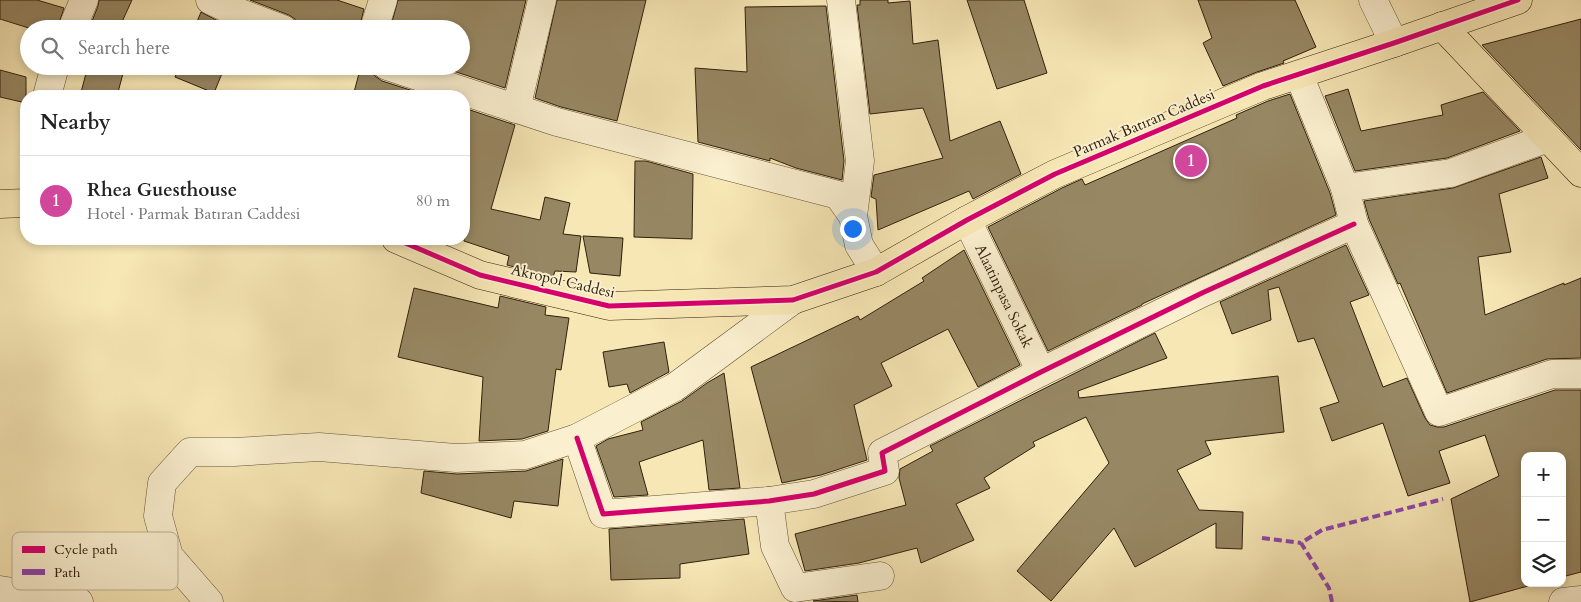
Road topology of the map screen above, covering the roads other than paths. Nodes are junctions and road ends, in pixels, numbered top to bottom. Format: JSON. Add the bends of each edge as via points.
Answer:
{"nodes":[{"id":1,"x":84,"y":0,"type":"edge"},
{"id":2,"x":383,"y":0,"type":"edge"},
{"id":3,"x":542,"y":0,"type":"edge"},
{"id":4,"x":841,"y":0,"type":"edge"},
{"id":5,"x":1374,"y":0,"type":"edge"},
{"id":6,"x":1518,"y":0,"type":"edge"},
{"id":7,"x":222,"y":3,"type":"edge"},
{"id":8,"x":76,"y":20,"type":"edge"},
{"id":9,"x":262,"y":20,"type":"edge"},
{"id":10,"x":377,"y":20,"type":"edge"},
{"id":11,"x":1442,"y":26,"type":"junction"},
{"id":12,"x":1394,"y":43,"type":"junction"},
{"id":13,"x":53,"y":75,"type":"edge"},
{"id":14,"x":414,"y":75,"type":"edge"},
{"id":15,"x":1299,"y":75,"type":"junction"},
{"id":16,"x":49,"y":90,"type":"edge"},
{"id":17,"x":459,"y":90,"type":"edge"},
{"id":18,"x":470,"y":94,"type":"edge"},
{"id":19,"x":516,"y":109,"type":"junction"},
{"id":20,"x":1548,"y":138,"type":"junction"},
{"id":21,"x":1581,"y":173,"type":"edge"},
{"id":22,"x":1345,"y":188,"type":"junction"},
{"id":23,"x":20,"y":203,"type":"edge"},
{"id":24,"x":0,"y":204,"type":"edge"},
{"id":25,"x":853,"y":216,"type":"junction"},
{"id":26,"x":967,"y":220,"type":"junction"},
{"id":27,"x":1354,"y":224,"type":"junction"},
{"id":28,"x":410,"y":245,"type":"edge"},
{"id":29,"x":876,"y":272,"type":"junction"},
{"id":30,"x":793,"y":300,"type":"junction"},
{"id":31,"x":1041,"y":372,"type":"junction"},
{"id":32,"x":1581,"y":374,"type":"edge"},
{"id":33,"x":577,"y":438,"type":"junction"},
{"id":34,"x":769,"y":501,"type":"junction"},
{"id":35,"x":162,"y":532,"type":"edge"},
{"id":36,"x":178,"y":566,"type":"edge"},
{"id":37,"x":880,"y":576,"type":"dead end"},
{"id":38,"x":0,"y":590,"type":"edge"},
{"id":39,"x":1581,"y":600,"type":"edge"},
{"id":40,"x":79,"y":602,"type":"edge"},
{"id":41,"x":209,"y":602,"type":"edge"},
{"id":42,"x":1563,"y":602,"type":"edge"}],
"edges":[{"from":1,"to":8,"type":"street"},
{"from":2,"to":10,"type":"street"},
{"from":3,"to":19,"type":"street"},
{"from":4,"to":25,"type":"street","via":[[860,161]]},
{"from":5,"to":12,"type":"street"},
{"from":6,"to":11,"type":"main road","name":"Parmak Batıran Caddesi"},
{"from":7,"to":9,"type":"street"},
{"from":11,"to":12,"type":"main road","name":"Parmak Batıran Caddesi"},
{"from":11,"to":20,"type":"main road"},
{"from":12,"to":15,"type":"main road","name":"Parmak Batıran Caddesi"},
{"from":13,"to":16,"type":"street"},
{"from":14,"to":17,"type":"street"},
{"from":15,"to":22,"type":"street"},
{"from":15,"to":26,"type":"main road","name":"Parmak Batıran Caddesi","via":[[1263,86],[1055,174]]},
{"from":18,"to":19,"type":"street"},
{"from":19,"to":25,"type":"street","via":[[838,195]]},
{"from":20,"to":21,"type":"main road"},
{"from":20,"to":22,"type":"street","via":[[1451,173]]},
{"from":22,"to":27,"type":"street"},
{"from":23,"to":24,"type":"main road"},
{"from":25,"to":29,"type":"street","via":[[860,245]]},
{"from":26,"to":29,"type":"main road","name":"Parmak Batıran Caddesi"},
{"from":26,"to":31,"type":"street","name":"Alaatinpasa Sokak"},
{"from":27,"to":31,"type":"street","via":[[1202,293]]},
{"from":27,"to":32,"type":"street","via":[[1439,412],[1552,374]]},
{"from":28,"to":30,"type":"main road","name":"Akropol Caddesi","via":[[480,274],[609,306]]},
{"from":29,"to":30,"type":"main road","name":"Parmak Batıran Caddesi"},
{"from":30,"to":33,"type":"street","via":[[674,387]]},
{"from":31,"to":34,"type":"street","via":[[882,453],[885,471],[814,494]]},
{"from":33,"to":34,"type":"street","via":[[603,514]]},
{"from":33,"to":35,"type":"street","via":[[525,455],[456,458],[319,447],[190,452],[162,483],[158,516]]},
{"from":34,"to":37,"type":"street","via":[[775,546],[794,588]]},
{"from":36,"to":41,"type":"street"},
{"from":38,"to":40,"type":"street"},
{"from":39,"to":42,"type":"street"}]}
